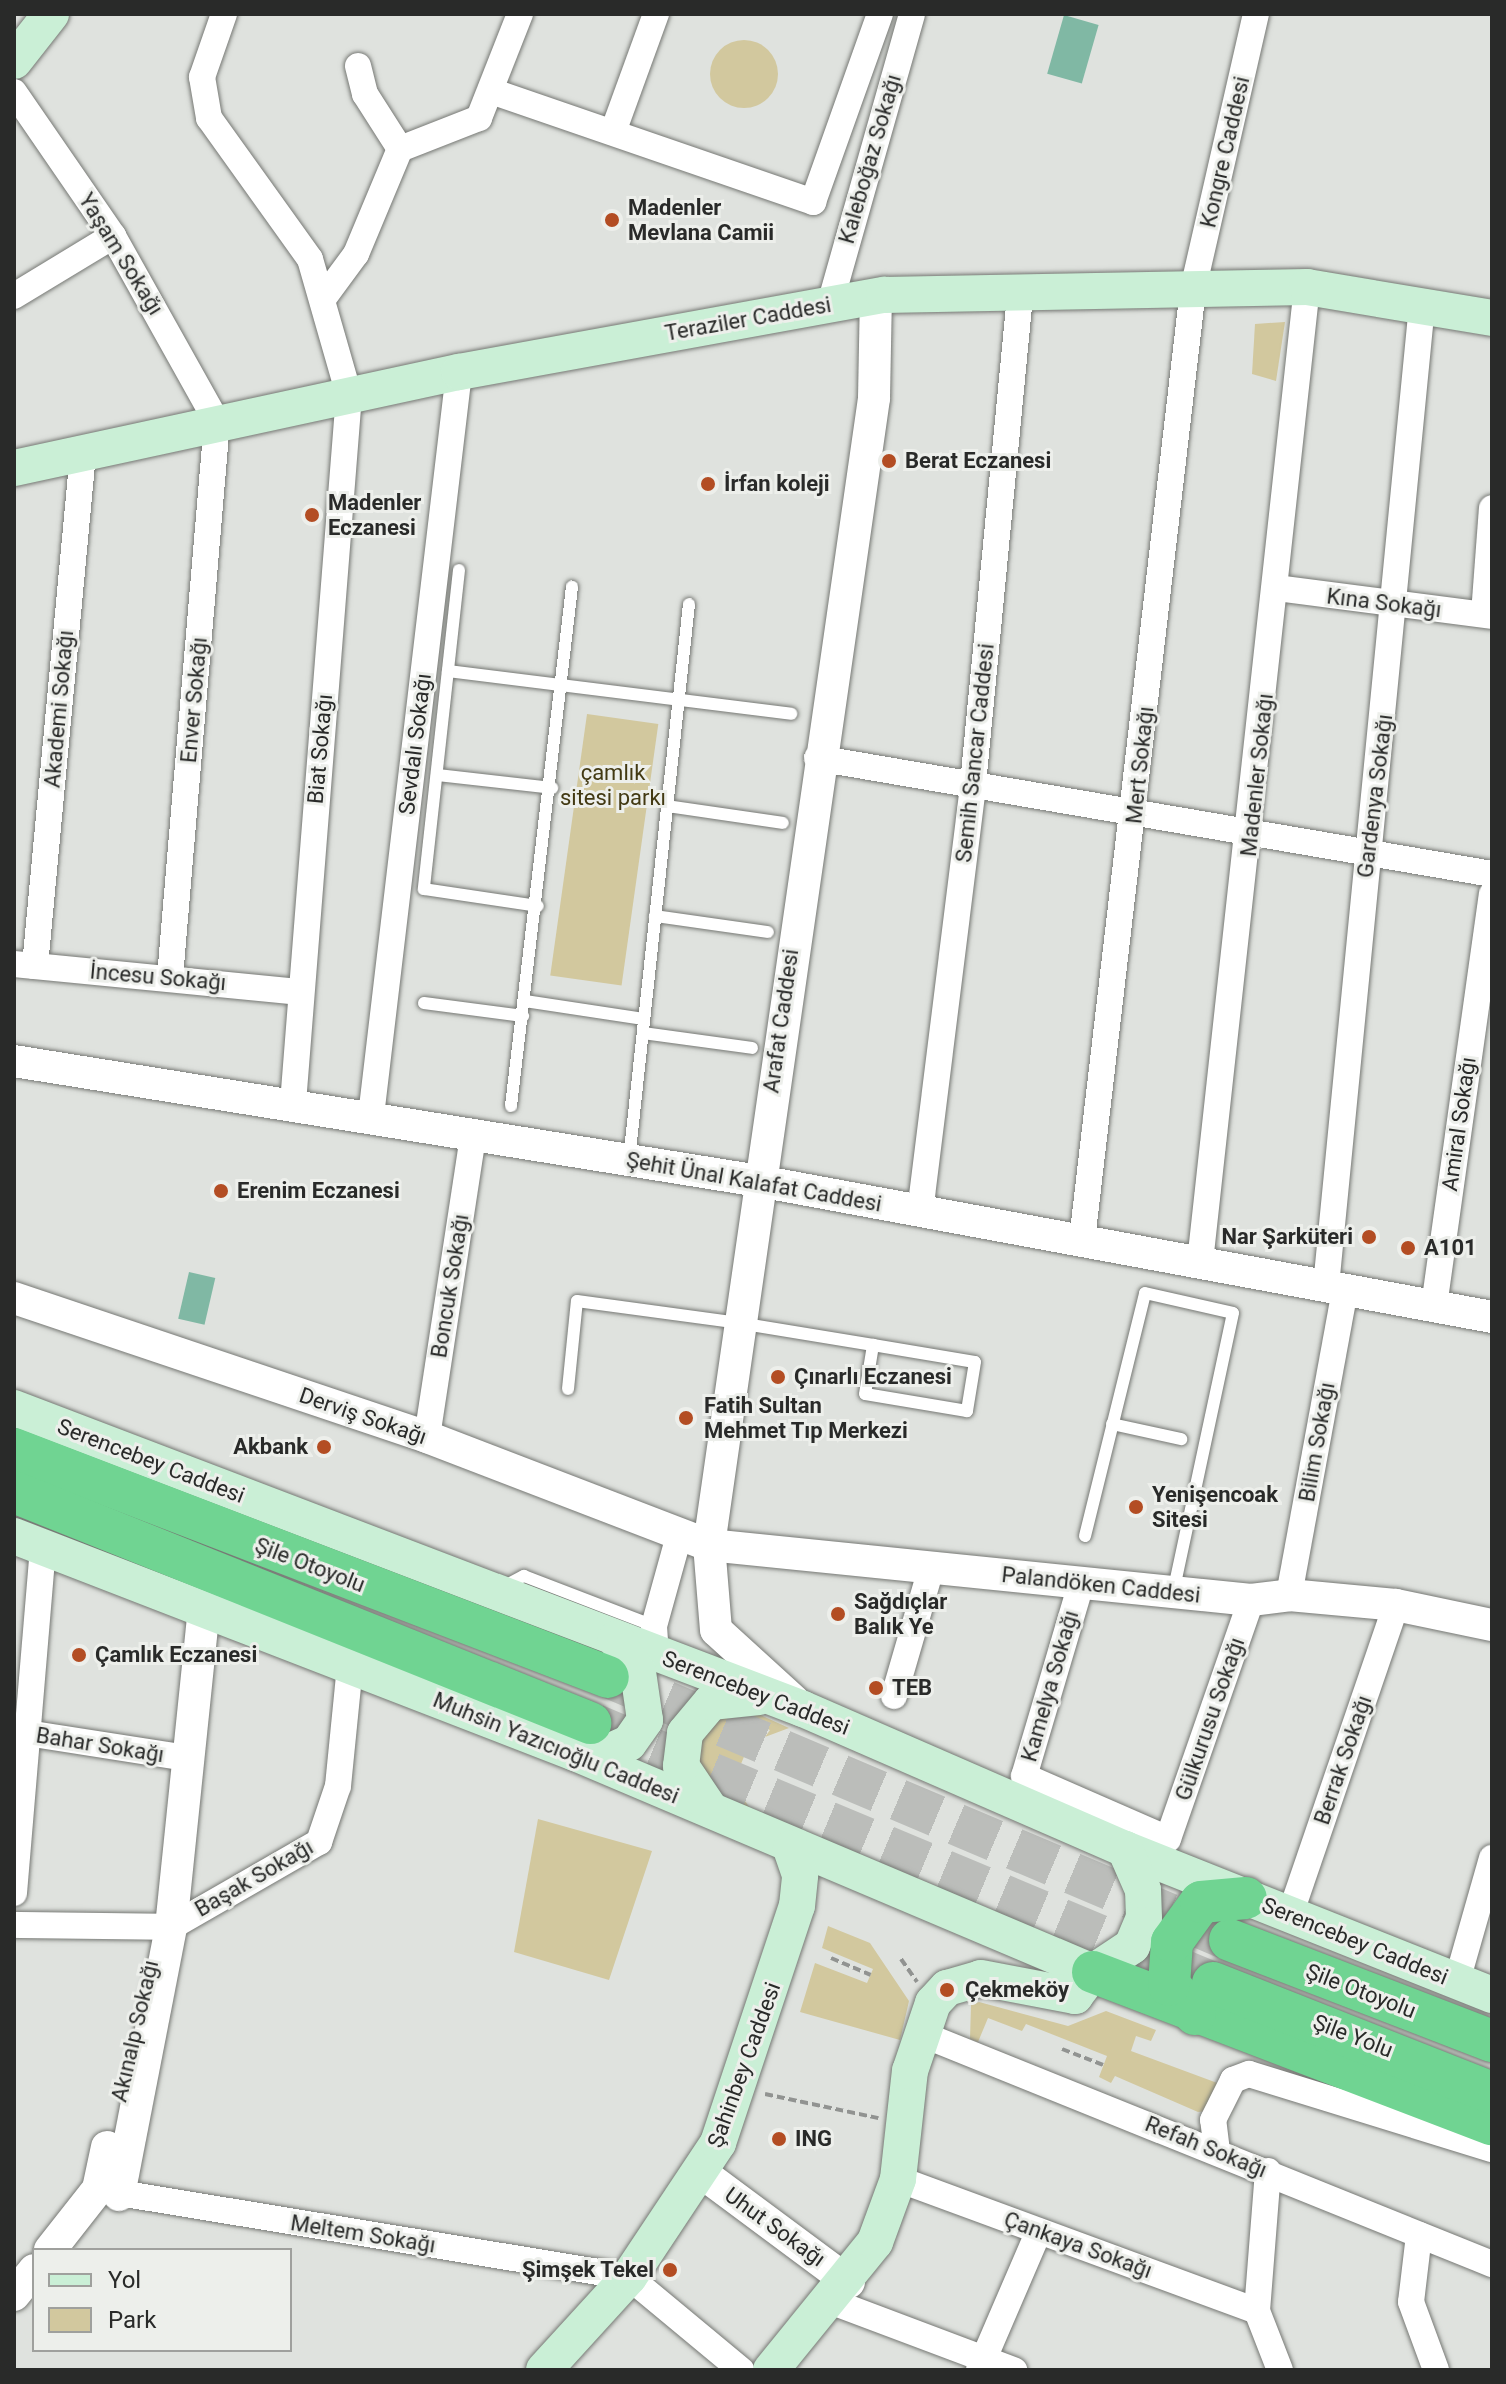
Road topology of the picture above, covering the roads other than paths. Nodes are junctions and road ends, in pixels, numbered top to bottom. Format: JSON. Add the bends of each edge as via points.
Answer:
{"nodes":[{"id":1,"x":51,"y":14,"type":"edge"},
{"id":2,"x":224,"y":14,"type":"edge"},
{"id":3,"x":520,"y":14,"type":"edge"},
{"id":4,"x":656,"y":14,"type":"edge"},
{"id":5,"x":880,"y":14,"type":"edge"},
{"id":6,"x":912,"y":14,"type":"edge"},
{"id":7,"x":1256,"y":14,"type":"edge"},
{"id":8,"x":14,"y":61,"type":"edge"},
{"id":9,"x":358,"y":66,"type":"dead end"},
{"id":10,"x":491,"y":91,"type":"junction"},
{"id":11,"x":14,"y":92,"type":"edge"},
{"id":12,"x":613,"y":132,"type":"junction"},
{"id":13,"x":400,"y":149,"type":"junction"},
{"id":14,"x":113,"y":236,"type":"junction"},
{"id":15,"x":1307,"y":287,"type":"junction"},
{"id":16,"x":1193,"y":289,"type":"junction"},
{"id":17,"x":1020,"y":292,"type":"junction"},
{"id":18,"x":14,"y":296,"type":"edge"},
{"id":19,"x":325,"y":296,"type":"junction"},
{"id":20,"x":876,"y":296,"type":"junction"},
{"id":21,"x":830,"y":304,"type":"junction"},
{"id":22,"x":1422,"y":306,"type":"junction"},
{"id":23,"x":1492,"y":318,"type":"edge"},
{"id":24,"x":459,"y":372,"type":"junction"},
{"id":25,"x":349,"y":395,"type":"junction"},
{"id":26,"x":217,"y":422,"type":"junction"},
{"id":27,"x":83,"y":453,"type":"junction"},
{"id":28,"x":14,"y":468,"type":"edge"},
{"id":29,"x":1492,"y":508,"type":"edge"},
{"id":30,"x":459,"y":570,"type":"dead end"},
{"id":31,"x":572,"y":587,"type":"dead end"},
{"id":32,"x":1277,"y":588,"type":"junction"},
{"id":33,"x":689,"y":604,"type":"dead end"},
{"id":34,"x":1398,"y":607,"type":"junction"},
{"id":35,"x":1488,"y":615,"type":"edge"},
{"id":36,"x":448,"y":671,"type":"junction"},
{"id":37,"x":564,"y":685,"type":"junction"},
{"id":38,"x":678,"y":700,"type":"junction"},
{"id":39,"x":791,"y":714,"type":"dead end"},
{"id":40,"x":817,"y":758,"type":"junction"},
{"id":41,"x":437,"y":775,"type":"junction"},
{"id":42,"x":973,"y":784,"type":"junction"},
{"id":43,"x":552,"y":788,"type":"junction"},
{"id":44,"x":667,"y":806,"type":"junction"},
{"id":45,"x":1134,"y":815,"type":"junction"},
{"id":46,"x":783,"y":823,"type":"dead end"},
{"id":47,"x":1251,"y":835,"type":"junction"},
{"id":48,"x":1367,"y":857,"type":"junction"},
{"id":49,"x":1492,"y":874,"type":"edge"},
{"id":50,"x":1492,"y":894,"type":"edge"},
{"id":51,"x":538,"y":906,"type":"junction"},
{"id":52,"x":655,"y":916,"type":"junction"},
{"id":53,"x":768,"y":932,"type":"dead end"},
{"id":54,"x":24,"y":965,"type":"edge"},
{"id":55,"x":170,"y":977,"type":"junction"},
{"id":56,"x":301,"y":992,"type":"junction"},
{"id":57,"x":525,"y":1001,"type":"junction"},
{"id":58,"x":424,"y":1003,"type":"dead end"},
{"id":59,"x":523,"y":1016,"type":"junction"},
{"id":60,"x":644,"y":1019,"type":"junction"},
{"id":61,"x":643,"y":1033,"type":"junction"},
{"id":62,"x":752,"y":1048,"type":"dead end"},
{"id":63,"x":14,"y":1061,"type":"edge"},
{"id":64,"x":293,"y":1103,"type":"junction"},
{"id":65,"x":511,"y":1106,"type":"dead end"},
{"id":66,"x":371,"y":1116,"type":"junction"},
{"id":67,"x":473,"y":1135,"type":"junction"},
{"id":68,"x":629,"y":1160,"type":"junction"},
{"id":69,"x":759,"y":1181,"type":"junction"},
{"id":70,"x":920,"y":1212,"type":"junction"},
{"id":71,"x":1082,"y":1240,"type":"junction"},
{"id":72,"x":1200,"y":1262,"type":"junction"},
{"id":73,"x":1335,"y":1288,"type":"junction"},
{"id":74,"x":14,"y":1298,"type":"edge"},
{"id":75,"x":1434,"y":1306,"type":"junction"},
{"id":76,"x":1492,"y":1317,"type":"edge"},
{"id":77,"x":739,"y":1323,"type":"junction"},
{"id":78,"x":873,"y":1345,"type":"junction"},
{"id":79,"x":568,"y":1389,"type":"dead end"},
{"id":80,"x":14,"y":1408,"type":"edge"},
{"id":81,"x":1112,"y":1424,"type":"junction"},
{"id":82,"x":427,"y":1437,"type":"junction"},
{"id":83,"x":1181,"y":1439,"type":"dead end"},
{"id":84,"x":14,"y":1449,"type":"edge"},
{"id":85,"x":14,"y":1492,"type":"edge"},
{"id":86,"x":680,"y":1532,"type":"junction"},
{"id":87,"x":1085,"y":1536,"type":"dead end"},
{"id":88,"x":29,"y":1542,"type":"edge"},
{"id":89,"x":709,"y":1545,"type":"junction"},
{"id":90,"x":931,"y":1569,"type":"junction"},
{"id":91,"x":1081,"y":1584,"type":"junction"},
{"id":92,"x":495,"y":1591,"type":"junction"},
{"id":93,"x":1173,"y":1592,"type":"junction"},
{"id":94,"x":1289,"y":1595,"type":"junction"},
{"id":95,"x":1251,"y":1600,"type":"junction"},
{"id":96,"x":1396,"y":1605,"type":"junction"},
{"id":97,"x":204,"y":1609,"type":"junction"},
{"id":98,"x":1492,"y":1625,"type":"edge"},
{"id":99,"x":655,"y":1640,"type":"junction"},
{"id":100,"x":612,"y":1658,"type":"junction"},
{"id":101,"x":350,"y":1666,"type":"junction"},
{"id":102,"x":894,"y":1696,"type":"dead end"},
{"id":103,"x":790,"y":1704,"type":"junction"},
{"id":104,"x":22,"y":1733,"type":"edge"},
{"id":105,"x":583,"y":1738,"type":"junction"},
{"id":106,"x":186,"y":1758,"type":"junction"},
{"id":107,"x":711,"y":1810,"type":"junction"},
{"id":108,"x":1168,"y":1839,"type":"joint"},
{"id":109,"x":791,"y":1849,"type":"junction"},
{"id":110,"x":1125,"y":1849,"type":"junction"},
{"id":111,"x":1492,"y":1858,"type":"edge"},
{"id":112,"x":14,"y":1893,"type":"edge"},
{"id":113,"x":1246,"y":1898,"type":"junction"},
{"id":114,"x":1290,"y":1915,"type":"junction"},
{"id":115,"x":14,"y":1925,"type":"edge"},
{"id":116,"x":171,"y":1927,"type":"junction"},
{"id":117,"x":1230,"y":1940,"type":"tunnel mouth"},
{"id":118,"x":1093,"y":1972,"type":"junction"},
{"id":119,"x":1457,"y":1981,"type":"junction"},
{"id":120,"x":1492,"y":1995,"type":"edge"},
{"id":121,"x":1204,"y":1999,"type":"junction"},
{"id":122,"x":919,"y":2033,"type":"junction"},
{"id":123,"x":1492,"y":2041,"type":"edge"},
{"id":124,"x":1492,"y":2093,"type":"edge"},
{"id":125,"x":1492,"y":2124,"type":"edge"},
{"id":126,"x":1492,"y":2149,"type":"edge"},
{"id":127,"x":1217,"y":2151,"type":"junction"},
{"id":128,"x":1268,"y":2171,"type":"junction"},
{"id":129,"x":702,"y":2173,"type":"junction"},
{"id":130,"x":898,"y":2179,"type":"junction"},
{"id":131,"x":108,"y":2192,"type":"junction"},
{"id":132,"x":1039,"y":2231,"type":"junction"},
{"id":133,"x":1419,"y":2235,"type":"junction"},
{"id":134,"x":52,"y":2248,"type":"edge"},
{"id":135,"x":1492,"y":2264,"type":"edge"},
{"id":136,"x":32,"y":2272,"type":"edge"},
{"id":137,"x":629,"y":2277,"type":"junction"},
{"id":138,"x":840,"y":2291,"type":"junction"},
{"id":139,"x":14,"y":2295,"type":"edge"},
{"id":140,"x":1257,"y":2311,"type":"junction"},
{"id":141,"x":982,"y":2364,"type":"edge"},
{"id":142,"x":544,"y":2370,"type":"edge"},
{"id":143,"x":741,"y":2370,"type":"edge"},
{"id":144,"x":771,"y":2370,"type":"edge"},
{"id":145,"x":1014,"y":2370,"type":"edge"},
{"id":146,"x":1280,"y":2370,"type":"edge"},
{"id":147,"x":1436,"y":2370,"type":"edge"}],
"edges":[{"from":1,"to":8,"type":"main road"},
{"from":2,"to":19,"type":"street","name":"Biat Sokağı","via":[[202,77],[209,118],[310,259]]},
{"from":3,"to":10,"type":"street"},
{"from":4,"to":12,"type":"street"},
{"from":5,"to":12,"type":"street","via":[[813,202]]},
{"from":6,"to":21,"type":"street","name":"Kaleboğaz Sokağı"},
{"from":7,"to":16,"type":"street","name":"Kongre Caddesi"},
{"from":9,"to":13,"type":"street","via":[[365,94]]},
{"from":10,"to":12,"type":"street"},
{"from":10,"to":13,"type":"street","via":[[479,118]]},
{"from":11,"to":14,"type":"street","name":"Yaşam Sokağı"},
{"from":13,"to":19,"type":"street","via":[[356,254]]},
{"from":14,"to":18,"type":"street"},
{"from":14,"to":26,"type":"street","name":"Yaşam Sokağı"},
{"from":15,"to":16,"type":"main road","name":"Teraziler Caddesi"},
{"from":15,"to":22,"type":"main road","name":"Teraziler Caddesi"},
{"from":15,"to":32,"type":"street","name":"Madenler Sokağı"},
{"from":16,"to":17,"type":"main road","name":"Teraziler Caddesi"},
{"from":16,"to":45,"type":"street","name":"Mert Sokağı"},
{"from":17,"to":20,"type":"main road","name":"Teraziler Caddesi"},
{"from":17,"to":42,"type":"street","name":"Semih Sancar Caddesi"},
{"from":19,"to":25,"type":"street","name":"Biat Sokağı"},
{"from":20,"to":21,"type":"main road","name":"Teraziler Caddesi"},
{"from":20,"to":40,"type":"street","name":"Arafat Caddesi","via":[[874,398]]},
{"from":21,"to":24,"type":"main road","name":"Teraziler Caddesi"},
{"from":22,"to":23,"type":"main road","name":"Teraziler Caddesi"},
{"from":22,"to":34,"type":"street","name":"Gardenya Sokağı"},
{"from":24,"to":25,"type":"main road","name":"Teraziler Caddesi"},
{"from":24,"to":66,"type":"street","name":"Sevdalı Sokağı"},
{"from":25,"to":26,"type":"main road","name":"Teraziler Caddesi"},
{"from":25,"to":56,"type":"street","name":"Biat Sokağı"},
{"from":26,"to":27,"type":"main road","name":"Teraziler Caddesi"},
{"from":26,"to":55,"type":"street","name":"Enver Sokağı"},
{"from":27,"to":28,"type":"main road","name":"Teraziler Caddesi"},
{"from":27,"to":54,"type":"street","name":"Akademi Sokağı"},
{"from":29,"to":35,"type":"street"},
{"from":30,"to":36,"type":"lane"},
{"from":31,"to":37,"type":"lane"},
{"from":32,"to":34,"type":"street","name":"Kına Sokağı"},
{"from":32,"to":47,"type":"street","name":"Madenler Sokağı"},
{"from":33,"to":38,"type":"lane"},
{"from":34,"to":35,"type":"street","name":"Kına Sokağı"},
{"from":34,"to":48,"type":"street","name":"Gardenya Sokağı"},
{"from":36,"to":37,"type":"lane"},
{"from":36,"to":41,"type":"lane"},
{"from":37,"to":38,"type":"lane"},
{"from":37,"to":43,"type":"lane"},
{"from":38,"to":39,"type":"lane"},
{"from":38,"to":44,"type":"lane"},
{"from":40,"to":42,"type":"street"},
{"from":40,"to":69,"type":"street","name":"Arafat Caddesi"},
{"from":41,"to":43,"type":"lane"},
{"from":41,"to":51,"type":"lane","via":[[424,889]]},
{"from":42,"to":45,"type":"street"},
{"from":42,"to":70,"type":"street","name":"Semih Sancar Caddesi"},
{"from":43,"to":51,"type":"lane"},
{"from":44,"to":46,"type":"lane"},
{"from":44,"to":52,"type":"lane"},
{"from":45,"to":47,"type":"street"},
{"from":45,"to":71,"type":"street","name":"Mert Sokağı"},
{"from":47,"to":48,"type":"street"},
{"from":47,"to":72,"type":"street","name":"Madenler Sokağı"},
{"from":48,"to":49,"type":"street"},
{"from":48,"to":73,"type":"street","name":"Gardenya Sokağı"},
{"from":50,"to":75,"type":"street","name":"Amiral Sokağı"},
{"from":51,"to":57,"type":"lane"},
{"from":52,"to":53,"type":"lane"},
{"from":52,"to":60,"type":"lane"},
{"from":54,"to":55,"type":"street","name":"İncesu Sokağı"},
{"from":55,"to":56,"type":"street","name":"İncesu Sokağı"},
{"from":56,"to":64,"type":"street","name":"Biat Sokağı"},
{"from":57,"to":59,"type":"lane"},
{"from":57,"to":60,"type":"lane"},
{"from":58,"to":59,"type":"lane"},
{"from":59,"to":65,"type":"lane"},
{"from":60,"to":61,"type":"lane"},
{"from":61,"to":62,"type":"lane"},
{"from":61,"to":68,"type":"lane"},
{"from":63,"to":64,"type":"street","name":"Şehit Ünal Kalafat Caddesi"},
{"from":64,"to":66,"type":"street","name":"Şehit Ünal Kalafat Caddesi"},
{"from":66,"to":67,"type":"street","name":"Şehit Ünal Kalafat Caddesi"},
{"from":67,"to":68,"type":"street","name":"Şehit Ünal Kalafat Caddesi"},
{"from":67,"to":82,"type":"street","name":"Boncuk Sokağı"},
{"from":68,"to":69,"type":"street","name":"Şehit Ünal Kalafat Caddesi"},
{"from":69,"to":70,"type":"street","name":"Şehit Ünal Kalafat Caddesi"},
{"from":69,"to":77,"type":"street","name":"Arafat Caddesi"},
{"from":70,"to":71,"type":"street","name":"Şehit Ünal Kalafat Caddesi"},
{"from":71,"to":72,"type":"street","name":"Şehit Ünal Kalafat Caddesi"},
{"from":72,"to":73,"type":"street","name":"Şehit Ünal Kalafat Caddesi"},
{"from":73,"to":75,"type":"street","name":"Şehit Ünal Kalafat Caddesi"},
{"from":73,"to":94,"type":"street","name":"Bilim Sokağı"},
{"from":74,"to":82,"type":"street","name":"Derviş Sokağı"},
{"from":75,"to":76,"type":"street","name":"Şehit Ünal Kalafat Caddesi"},
{"from":77,"to":78,"type":"lane"},
{"from":77,"to":79,"type":"lane","via":[[577,1301]]},
{"from":77,"to":89,"type":"street","name":"Arafat Caddesi"},
{"from":78,"to":78,"type":"lane","via":[[975,1362],[967,1411],[865,1394]]},
{"from":80,"to":92,"type":"main road","name":"Serencebey Caddesi"},
{"from":81,"to":83,"type":"lane"},
{"from":81,"to":87,"type":"lane"},
{"from":81,"to":93,"type":"lane","via":[[1145,1293],[1233,1313]]},
{"from":82,"to":86,"type":"street","name":"Derviş Sokağı"},
{"from":84,"to":100,"type":"highway","name":"Şile Otoyolu"},
{"from":85,"to":105,"type":"highway","name":"Şile Otoyolu"},
{"from":86,"to":89,"type":"street","name":"Derviş Sokağı"},
{"from":86,"to":99,"type":"street"},
{"from":88,"to":97,"type":"main road","name":"Muhsin Yazıcıoğlu Caddesi"},
{"from":88,"to":104,"type":"street"},
{"from":89,"to":90,"type":"street","name":"Palandöken Caddesi"},
{"from":89,"to":103,"type":"street","name":"Arafat Caddesi","via":[[716,1630]]},
{"from":90,"to":91,"type":"street","name":"Palandöken Caddesi"},
{"from":90,"to":102,"type":"street"},
{"from":91,"to":93,"type":"street","name":"Palandöken Caddesi"},
{"from":91,"to":108,"type":"street","name":"Kamelya Sokağı","via":[[1024,1776]]},
{"from":92,"to":99,"type":"lane","via":[[524,1576]]},
{"from":92,"to":100,"type":"main road","name":"Serencebey Caddesi"},
{"from":93,"to":95,"type":"street","name":"Palandöken Caddesi"},
{"from":94,"to":95,"type":"street","name":"Palandöken Caddesi"},
{"from":94,"to":96,"type":"street","name":"Palandöken Caddesi"},
{"from":95,"to":108,"type":"street","name":"Gülkurusu Sokağı"},
{"from":96,"to":98,"type":"street","name":"Palandöken Caddesi"},
{"from":96,"to":114,"type":"street","name":"Berrak Sokağı"},
{"from":97,"to":101,"type":"main road","name":"Muhsin Yazıcıoğlu Caddesi"},
{"from":97,"to":106,"type":"street","name":"Akınalp Sokağı"},
{"from":99,"to":100,"type":"main road","name":"Serencebey Caddesi"},
{"from":99,"to":103,"type":"main road","name":"Serencebey Caddesi"},
{"from":100,"to":105,"type":"main road","via":[[638,1672],[645,1720],[629,1743],[604,1754]]},
{"from":101,"to":105,"type":"main road","name":"Muhsin Yazıcıoğlu Caddesi"},
{"from":101,"to":116,"type":"street","name":"Başak Sokağı","via":[[338,1786],[319,1842]]},
{"from":103,"to":107,"type":"main road","via":[[711,1702],[693,1717],[681,1766]]},
{"from":103,"to":110,"type":"main road","name":"Serencebey Caddesi"},
{"from":104,"to":106,"type":"street","name":"Bahar Sokağı"},
{"from":104,"to":112,"type":"street"},
{"from":105,"to":107,"type":"main road","name":"Muhsin Yazıcıoğlu Caddesi"},
{"from":106,"to":116,"type":"street","name":"Akınalp Sokağı"},
{"from":107,"to":109,"type":"main road","name":"Muhsin Yazıcıoğlu Caddesi"},
{"from":109,"to":118,"type":"main road","name":"Muhsin Yazıcıoğlu Caddesi"},
{"from":109,"to":129,"type":"main road","name":"Şahinbey Caddesi","via":[[797,1906]]},
{"from":110,"to":113,"type":"main road","name":"Serencebey Caddesi"},
{"from":110,"to":118,"type":"main road","via":[[1143,1890],[1144,1918],[1132,1946]]},
{"from":111,"to":119,"type":"street"},
{"from":113,"to":114,"type":"main road","name":"Serencebey Caddesi"},
{"from":113,"to":121,"type":"highway","via":[[1201,1902],[1172,1942],[1169,1985]]},
{"from":114,"to":119,"type":"main road","name":"Serencebey Caddesi"},
{"from":115,"to":116,"type":"street","name":"Başak Sokağı"},
{"from":116,"to":131,"type":"street","name":"Akınalp Sokağı","via":[[154,1950]]},
{"from":117,"to":123,"type":"highway","name":"Şile Otoyolu"},
{"from":118,"to":121,"type":"highway"},
{"from":118,"to":122,"type":"main road","via":[[1075,1996],[981,1978],[947,1988]]},
{"from":119,"to":120,"type":"main road","name":"Serencebey Caddesi"},
{"from":121,"to":124,"type":"highway","name":"Şile Yolu"},
{"from":121,"to":125,"type":"highway"},
{"from":122,"to":127,"type":"street","name":"Refah Sokağı"},
{"from":122,"to":130,"type":"main road"},
{"from":126,"to":127,"type":"street","via":[[1249,2074],[1233,2080],[1213,2120]]},
{"from":127,"to":128,"type":"street","name":"Refah Sokağı"},
{"from":128,"to":133,"type":"street","name":"Refah Sokağı"},
{"from":128,"to":140,"type":"street"},
{"from":129,"to":137,"type":"main road","name":"Şahinbey Caddesi"},
{"from":129,"to":138,"type":"street","name":"Uhut Sokağı"},
{"from":130,"to":132,"type":"street","name":"Çankaya Sokağı"},
{"from":130,"to":138,"type":"main road","via":[[875,2242]]},
{"from":131,"to":134,"type":"street","name":"Akınalp Sokağı"},
{"from":131,"to":137,"type":"street","name":"Meltem Sokağı"},
{"from":132,"to":140,"type":"street","name":"Çankaya Sokağı"},
{"from":132,"to":141,"type":"street"},
{"from":133,"to":135,"type":"street","name":"Refah Sokağı"},
{"from":133,"to":147,"type":"street","via":[[1411,2302]]},
{"from":136,"to":139,"type":"street"},
{"from":137,"to":142,"type":"main road","name":"Şahinbey Caddesi"},
{"from":137,"to":143,"type":"street"},
{"from":138,"to":141,"type":"street"},
{"from":138,"to":144,"type":"main road"},
{"from":140,"to":146,"type":"street"},
{"from":141,"to":145,"type":"street"}]}
